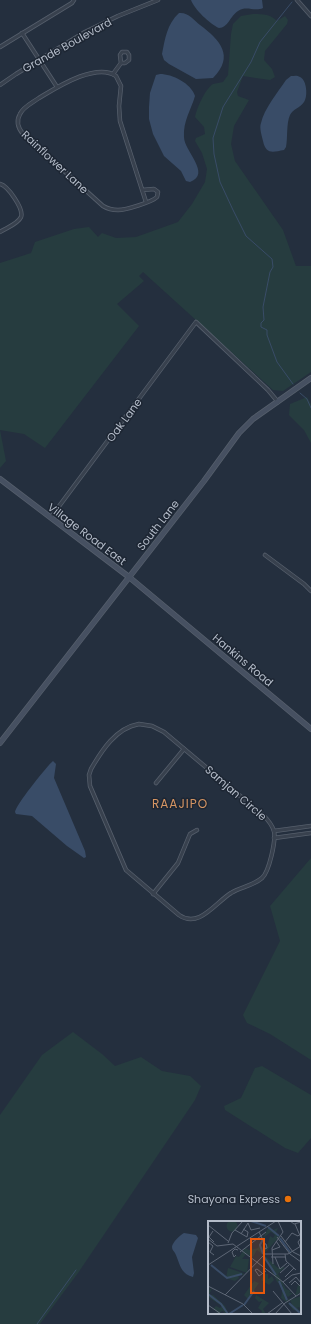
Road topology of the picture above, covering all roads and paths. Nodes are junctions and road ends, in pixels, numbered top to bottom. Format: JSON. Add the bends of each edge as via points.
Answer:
{"nodes":[{"id":1,"x":158,"y":0,"type":"edge"},
{"id":2,"x":297,"y":0,"type":"edge"},
{"id":3,"x":74,"y":1,"type":"edge"},
{"id":4,"x":311,"y":16,"type":"edge"},
{"id":5,"x":22,"y":33,"type":"junction"},
{"id":6,"x":0,"y":47,"type":"edge"},
{"id":7,"x":39,"y":59,"type":"junction"},
{"id":8,"x":121,"y":63,"type":"dead end"},
{"id":9,"x":113,"y":74,"type":"junction"},
{"id":10,"x":0,"y":85,"type":"edge"},
{"id":11,"x":57,"y":87,"type":"junction"},
{"id":12,"x":0,"y":184,"type":"edge"},
{"id":13,"x":142,"y":190,"type":"junction"},
{"id":14,"x":146,"y":202,"type":"junction"},
{"id":15,"x":0,"y":232,"type":"edge"},
{"id":16,"x":311,"y":378,"type":"edge"},
{"id":17,"x":278,"y":402,"type":"junction"},
{"id":18,"x":0,"y":479,"type":"edge"},
{"id":19,"x":51,"y":518,"type":"junction"},
{"id":20,"x":265,"y":555,"type":"dead end"},
{"id":21,"x":129,"y":577,"type":"junction"},
{"id":22,"x":311,"y":591,"type":"edge"},
{"id":23,"x":163,"y":605,"type":"joint"},
{"id":24,"x":311,"y":728,"type":"edge"},
{"id":25,"x":0,"y":743,"type":"edge"},
{"id":26,"x":184,"y":749,"type":"junction"},
{"id":27,"x":156,"y":783,"type":"dead end"},
{"id":28,"x":311,"y":826,"type":"edge"},
{"id":29,"x":197,"y":830,"type":"dead end"},
{"id":30,"x":274,"y":831,"type":"junction"},
{"id":31,"x":311,"y":833,"type":"edge"},
{"id":32,"x":274,"y":838,"type":"junction"},
{"id":33,"x":153,"y":894,"type":"junction"}],
"edges":[{"from":1,"to":7,"type":"street","name":"Grande Boulevard","via":[[96,27]]},
{"from":2,"to":4,"type":"street"},
{"from":3,"to":5,"type":"street"},
{"from":5,"to":6,"type":"street"},
{"from":5,"to":7,"type":"street"},
{"from":7,"to":10,"type":"street","name":"Grande Boulevard"},
{"from":7,"to":11,"type":"street"},
{"from":8,"to":9,"type":"street"},
{"from":9,"to":11,"type":"street","name":"Rainflower Lane","via":[[86,74]]},
{"from":9,"to":13,"type":"street","via":[[120,86],[120,121]]},
{"from":11,"to":14,"type":"street","name":"Rainflower Lane","via":[[22,111],[18,123],[23,134],[103,206],[117,210]]},
{"from":12,"to":15,"type":"street","via":[[7,188],[22,212],[18,221]]},
{"from":13,"to":14,"type":"street"},
{"from":13,"to":14,"type":"street","via":[[152,188],[158,192],[156,199]]},
{"from":16,"to":17,"type":"street","name":"South Lane"},
{"from":17,"to":19,"type":"street","name":"Oak Lane","via":[[196,322]]},
{"from":17,"to":21,"type":"street","name":"South Lane","via":[[253,419],[239,433]]},
{"from":18,"to":19,"type":"street","name":"Village Road East"},
{"from":19,"to":21,"type":"street","name":"Village Road East"},
{"from":20,"to":22,"type":"street"},
{"from":21,"to":23,"type":"street","name":"Village Road East"},
{"from":21,"to":25,"type":"street","name":"South Lane"},
{"from":23,"to":24,"type":"street","name":"Hankins Road"},
{"from":26,"to":27,"type":"street"},
{"from":26,"to":30,"type":"street","name":"Samjan Circle","via":[[264,816]]},
{"from":26,"to":33,"type":"street","name":"Samjan Circle","via":[[158,728],[145,724],[132,726],[125,728],[115,737],[93,765],[89,775],[90,786],[126,870]]},
{"from":28,"to":30,"type":"street"},
{"from":29,"to":33,"type":"street","via":[[190,834],[178,863]]},
{"from":30,"to":32,"type":"street","name":"Samjan Circle"},
{"from":31,"to":32,"type":"street"},
{"from":32,"to":33,"type":"street","name":"Samjan Circle","via":[[264,877],[232,893],[196,919],[183,918]]}]}
